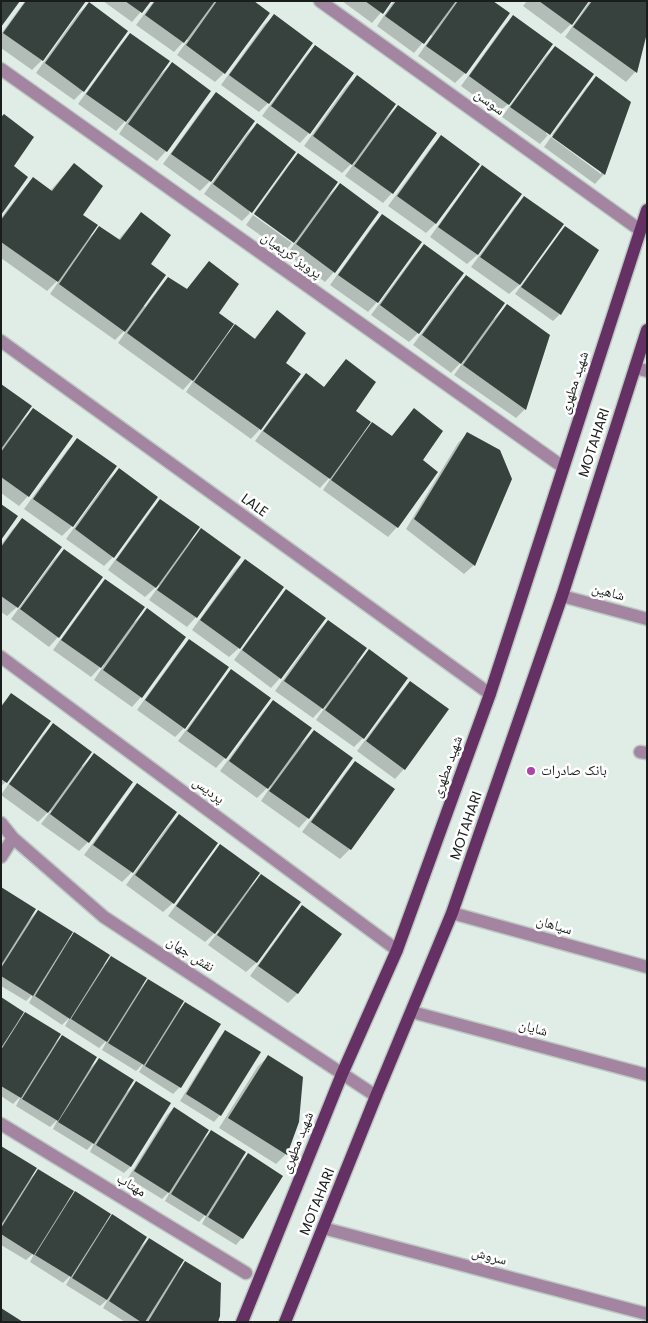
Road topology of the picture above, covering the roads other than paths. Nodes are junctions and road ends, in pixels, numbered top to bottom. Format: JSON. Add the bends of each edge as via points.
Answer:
{"nodes":[{"id":1,"x":320,"y":1,"type":"edge"},
{"id":2,"x":1,"y":69,"type":"edge"},
{"id":3,"x":647,"y":210,"type":"edge"},
{"id":4,"x":640,"y":230,"type":"junction"},
{"id":5,"x":647,"y":330,"type":"edge"},
{"id":6,"x":1,"y":341,"type":"edge"},
{"id":7,"x":641,"y":370,"type":"edge"},
{"id":8,"x":563,"y":467,"type":"junction"},
{"id":9,"x":562,"y":596,"type":"junction"},
{"id":10,"x":647,"y":619,"type":"edge"},
{"id":11,"x":1,"y":657,"type":"edge"},
{"id":12,"x":490,"y":694,"type":"junction"},
{"id":13,"x":1,"y":823,"type":"edge"},
{"id":14,"x":13,"y":838,"type":"junction"},
{"id":15,"x":1,"y":857,"type":"edge"},
{"id":16,"x":452,"y":913,"type":"junction"},
{"id":17,"x":397,"y":950,"type":"junction"},
{"id":18,"x":647,"y":967,"type":"edge"},
{"id":19,"x":412,"y":1012,"type":"junction"},
{"id":20,"x":342,"y":1074,"type":"junction"},
{"id":21,"x":647,"y":1076,"type":"edge"},
{"id":22,"x":376,"y":1096,"type":"junction"},
{"id":23,"x":1,"y":1124,"type":"edge"},
{"id":24,"x":323,"y":1228,"type":"junction"},
{"id":25,"x":246,"y":1273,"type":"dead end"},
{"id":26,"x":647,"y":1314,"type":"edge"},
{"id":27,"x":242,"y":1322,"type":"edge"},
{"id":28,"x":285,"y":1322,"type":"edge"}],
"edges":[{"from":1,"to":4,"type":"street","name":"سوسن"},
{"from":2,"to":8,"type":"street","name":"پرویز کریمیان"},
{"from":3,"to":4,"type":"main road","name":"شهید مطهری"},
{"from":4,"to":8,"type":"main road","name":"شهید مطهری"},
{"from":5,"to":7,"type":"main road","name":"MOTAHARI"},
{"from":6,"to":12,"type":"street","name":"LALE"},
{"from":7,"to":9,"type":"main road","name":"MOTAHARI"},
{"from":8,"to":12,"type":"main road","name":"شهید مطهری"},
{"from":9,"to":10,"type":"street","name":"شاهین"},
{"from":9,"to":16,"type":"main road","name":"MOTAHARI"},
{"from":11,"to":17,"type":"street","name":"پردیس"},
{"from":12,"to":17,"type":"main road","name":"شهید مطهری"},
{"from":13,"to":14,"type":"street","name":"نقش جهان"},
{"from":14,"to":15,"type":"street"},
{"from":14,"to":20,"type":"street","name":"نقش جهان","via":[[104,917]]},
{"from":16,"to":18,"type":"street","name":"سپاهان"},
{"from":16,"to":19,"type":"main road","name":"MOTAHARI"},
{"from":17,"to":20,"type":"main road","name":"شهید مطهری"},
{"from":19,"to":21,"type":"street","name":"شایان"},
{"from":19,"to":22,"type":"main road","name":"MOTAHARI"},
{"from":20,"to":22,"type":"street","name":"نقش جهان"},
{"from":20,"to":27,"type":"main road","name":"شهید مطهری"},
{"from":22,"to":24,"type":"main road","name":"MOTAHARI"},
{"from":23,"to":25,"type":"street","name":"مهتاب"},
{"from":24,"to":26,"type":"street","name":"سروش"},
{"from":24,"to":28,"type":"main road","name":"MOTAHARI"}]}
